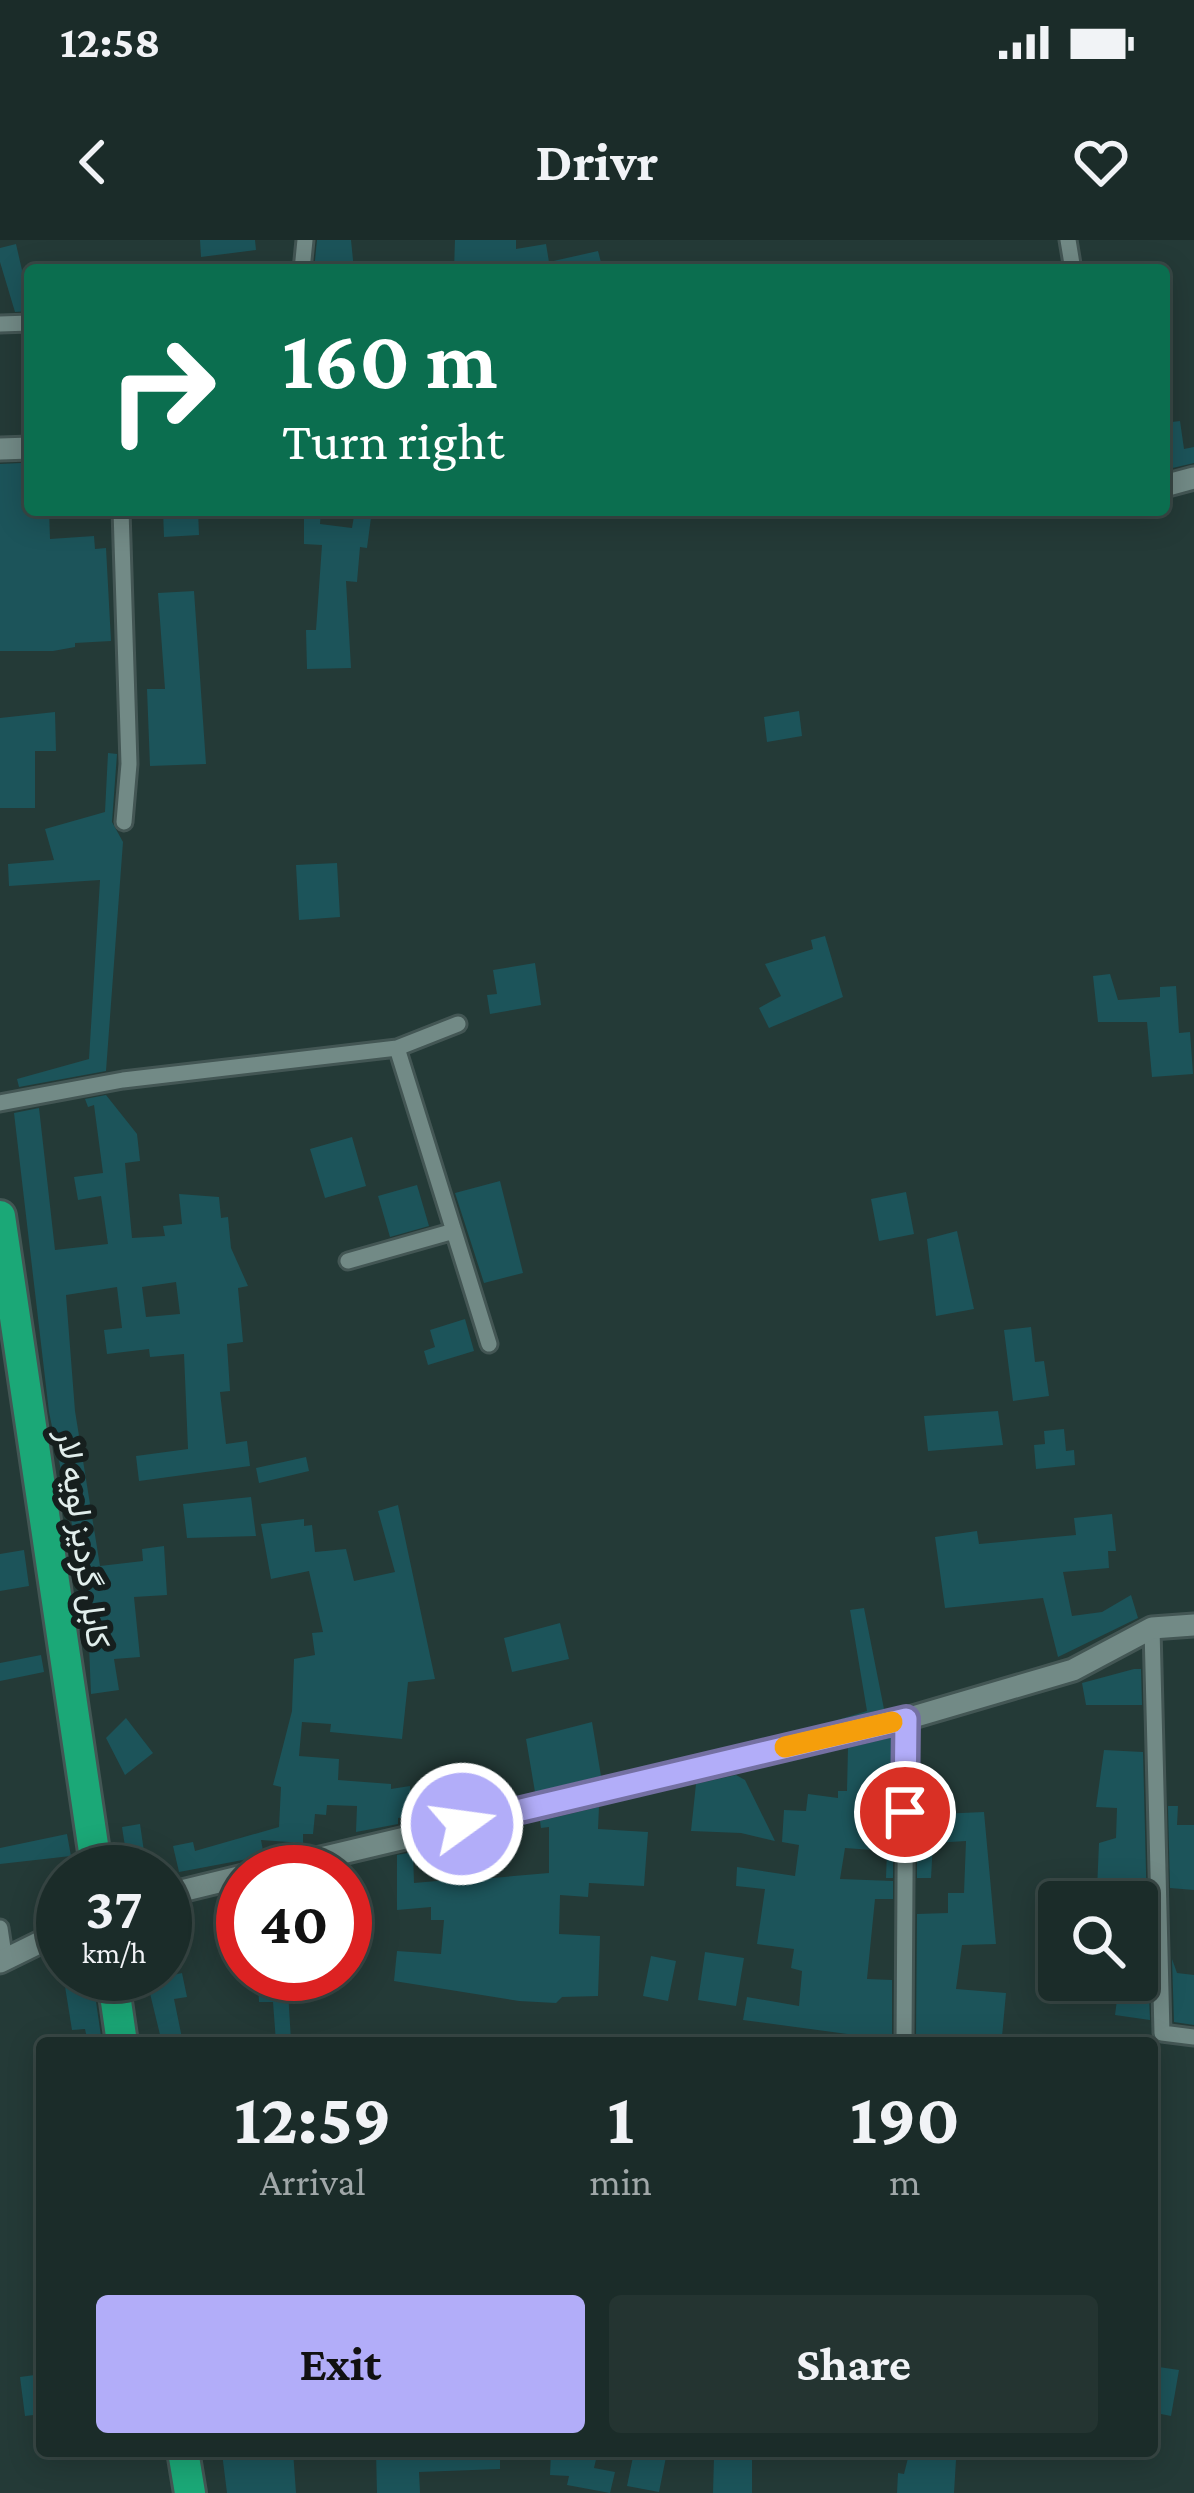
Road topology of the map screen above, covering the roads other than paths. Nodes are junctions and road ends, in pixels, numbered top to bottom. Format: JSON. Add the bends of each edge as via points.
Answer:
{"nodes":[{"id":1,"x":122,"y":516,"type":"edge"},
{"id":2,"x":124,"y":822,"type":"dead end"},
{"id":3,"x":458,"y":1024,"type":"dead end"},
{"id":4,"x":397,"y":1048,"type":"junction"},
{"id":5,"x":0,"y":1103,"type":"edge"},
{"id":6,"x":0,"y":1216,"type":"edge"},
{"id":7,"x":454,"y":1231,"type":"junction"},
{"id":8,"x":347,"y":1261,"type":"dead end"},
{"id":9,"x":490,"y":1344,"type":"dead end"},
{"id":10,"x":1194,"y":1625,"type":"edge"},
{"id":11,"x":1151,"y":1628,"type":"junction"},
{"id":12,"x":906,"y":1719,"type":"junction"},
{"id":13,"x":93,"y":1845,"type":"edge"},
{"id":14,"x":372,"y":1846,"type":"edge"},
{"id":15,"x":0,"y":1928,"type":"edge"},
{"id":16,"x":36,"y":1944,"type":"edge"},
{"id":17,"x":3,"y":1961,"type":"edge"},
{"id":18,"x":116,"y":2001,"type":"edge"},
{"id":19,"x":121,"y":2037,"type":"edge"},
{"id":20,"x":904,"y":2037,"type":"edge"},
{"id":21,"x":1194,"y":2037,"type":"edge"},
{"id":22,"x":184,"y":2457,"type":"edge"},
{"id":23,"x":190,"y":2493,"type":"edge"}],
"edges":[{"from":1,"to":2,"type":"street"},
{"from":3,"to":4,"type":"street"},
{"from":4,"to":5,"type":"street"},
{"from":4,"to":7,"type":"street"},
{"from":6,"to":13,"type":"highway","name":"کابل گردیز لویه لار"},
{"from":7,"to":8,"type":"street"},
{"from":7,"to":9,"type":"street"},
{"from":10,"to":11,"type":"street"},
{"from":11,"to":12,"type":"street","via":[[1073,1670]]},
{"from":11,"to":21,"type":"street","via":[[1162,2033]]},
{"from":12,"to":14,"type":"street"},
{"from":12,"to":20,"type":"street"},
{"from":15,"to":17,"type":"street"},
{"from":16,"to":17,"type":"street"},
{"from":18,"to":19,"type":"highway"},
{"from":22,"to":23,"type":"highway"}]}
